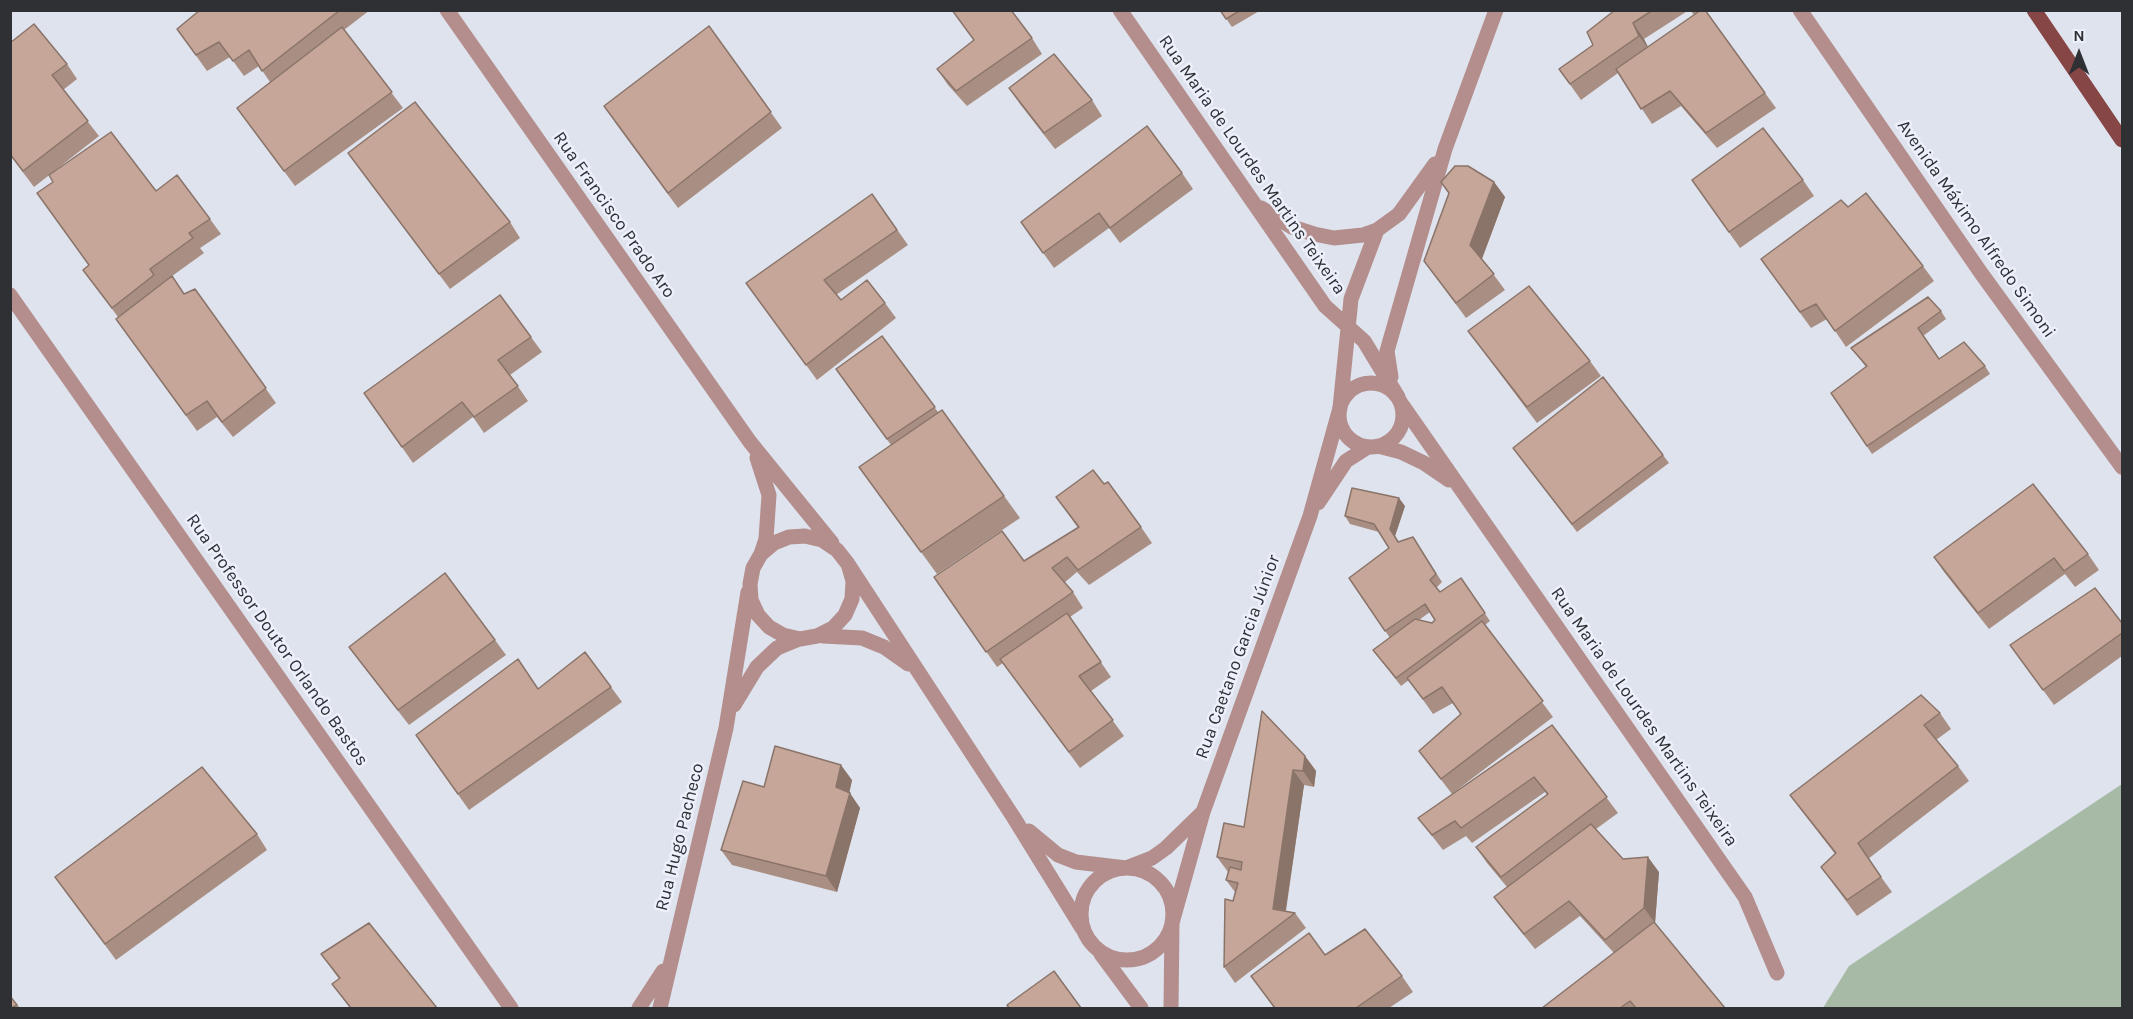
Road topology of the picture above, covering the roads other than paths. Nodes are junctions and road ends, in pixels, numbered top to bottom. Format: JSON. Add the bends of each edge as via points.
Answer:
{"nodes":[{"id":1,"x":447,"y":10,"type":"edge"},
{"id":2,"x":1120,"y":10,"type":"edge"},
{"id":3,"x":1496,"y":10,"type":"edge"},
{"id":4,"x":1800,"y":10,"type":"edge"},
{"id":5,"x":2034,"y":10,"type":"edge"},
{"id":6,"x":2122,"y":140,"type":"edge"},
{"id":7,"x":1444,"y":148,"type":"junction"},
{"id":8,"x":1253,"y":203,"type":"junction"},
{"id":9,"x":1377,"y":230,"type":"junction"},
{"id":10,"x":10,"y":295,"type":"edge"},
{"id":11,"x":1347,"y":327,"type":"junction"},
{"id":12,"x":1400,"y":401,"type":"junction"},
{"id":13,"x":1340,"y":408,"type":"junction"},
{"id":14,"x":750,"y":441,"type":"junction"},
{"id":15,"x":1373,"y":447,"type":"junction"},
{"id":16,"x":2122,"y":467,"type":"edge"},
{"id":17,"x":1463,"y":492,"type":"junction"},
{"id":18,"x":1310,"y":516,"type":"junction"},
{"id":19,"x":837,"y":550,"type":"junction"},
{"id":20,"x":761,"y":554,"type":"junction"},
{"id":21,"x":848,"y":564,"type":"junction"},
{"id":22,"x":750,"y":584,"type":"junction"},
{"id":23,"x":818,"y":636,"type":"junction"},
{"id":24,"x":800,"y":639,"type":"junction"},
{"id":25,"x":919,"y":675,"type":"junction"},
{"id":26,"x":726,"y":728,"type":"junction"},
{"id":27,"x":1203,"y":812,"type":"junction"},
{"id":28,"x":1014,"y":818,"type":"junction"},
{"id":29,"x":1126,"y":868,"type":"junction"},
{"id":30,"x":1172,"y":923,"type":"junction"},
{"id":31,"x":1082,"y":928,"type":"junction"},
{"id":32,"x":1100,"y":952,"type":"junction"},
{"id":33,"x":672,"y":955,"type":"junction"},
{"id":34,"x":1777,"y":973,"type":"dead end"},
{"id":35,"x":511,"y":1008,"type":"edge"},
{"id":36,"x":640,"y":1008,"type":"edge"},
{"id":37,"x":660,"y":1008,"type":"edge"},
{"id":38,"x":1141,"y":1008,"type":"edge"},
{"id":39,"x":1171,"y":1008,"type":"edge"}],
"edges":[{"from":1,"to":14,"type":"street","name":"Rua Francisco Prado Aro"},
{"from":2,"to":8,"type":"street","name":"Rua Maria de Lourdes Martins Teixeira"},
{"from":3,"to":7,"type":"street"},
{"from":4,"to":16,"type":"street","name":"Avenida Máximo Alfredo Simoni"},
{"from":5,"to":6,"type":"main road"},
{"from":7,"to":9,"type":"street","via":[[1419,190],[1399,214]]},
{"from":7,"to":12,"type":"street","via":[[1387,351]]},
{"from":8,"to":9,"type":"street","via":[[1292,227],[1314,234],[1348,238]]},
{"from":8,"to":11,"type":"street","name":"Rua Maria de Lourdes Martins Teixeira","via":[[1325,306]]},
{"from":9,"to":11,"type":"street","name":"Rua Caetano Garcia Júnior","via":[[1351,299]]},
{"from":10,"to":35,"type":"street","name":"Rua Professor Doutor Orlando Bastos"},
{"from":11,"to":12,"type":"street","name":"Rua Maria de Lourdes Martins Teixeira","via":[[1364,341]]},
{"from":11,"to":13,"type":"street","name":"Rua Caetano Garcia Júnior"},
{"from":12,"to":13,"type":"street","via":[[1382,385],[1361,385],[1351,390]]},
{"from":12,"to":15,"type":"street","via":[[1402,427],[1396,436]]},
{"from":12,"to":17,"type":"street","name":"Rua Maria de Lourdes Martins Teixeira"},
{"from":13,"to":15,"type":"street","via":[[1342,429],[1358,444]]},
{"from":13,"to":18,"type":"street","name":"Rua Caetano Garcia Júnior"},
{"from":14,"to":19,"type":"street","name":"Rua Francisco Prado Aro"},
{"from":14,"to":20,"type":"street","name":"Rua Francisco Prado Aro","via":[[769,495]]},
{"from":15,"to":17,"type":"street","name":"Rua Maria de Lourdes Martins Teixeira","via":[[1401,452],[1424,463]]},
{"from":15,"to":18,"type":"street","name":"Rua Caetano Garcia Júnior","via":[[1346,461]]},
{"from":17,"to":34,"type":"street","name":"Rua Maria de Lourdes Martins Teixeira","via":[[1745,897]]},
{"from":18,"to":27,"type":"street","name":"Rua Caetano Garcia Júnior"},
{"from":19,"to":20,"type":"street","via":[[822,540],[797,536],[774,543]]},
{"from":19,"to":21,"type":"street"},
{"from":20,"to":22,"type":"street"},
{"from":21,"to":23,"type":"street","via":[[853,581],[852,599],[845,615]]},
{"from":21,"to":25,"type":"street"},
{"from":22,"to":24,"type":"street","via":[[751,600],[758,615],[769,627]]},
{"from":22,"to":26,"type":"street","name":"Rua Hugo Pacheco"},
{"from":23,"to":24,"type":"street"},
{"from":23,"to":25,"type":"street","via":[[861,638],[906,661]]},
{"from":24,"to":26,"type":"street","name":"Rua Hugo Pacheco","via":[[777,648],[757,667],[736,700]]},
{"from":25,"to":28,"type":"street"},
{"from":26,"to":33,"type":"street","name":"Rua Hugo Pacheco"},
{"from":27,"to":29,"type":"street","name":"Rua Caetano Garcia Júnior","via":[[1166,848]]},
{"from":27,"to":30,"type":"street","name":"Rua Caetano Garcia Júnior"},
{"from":28,"to":29,"type":"street","via":[[1058,855],[1076,862]]},
{"from":28,"to":31,"type":"street"},
{"from":29,"to":30,"type":"street","via":[[1149,874],[1158,881],[1171,900]]},
{"from":29,"to":31,"type":"street","via":[[1099,877],[1089,888],[1082,900]]},
{"from":30,"to":32,"type":"street","via":[[1162,944],[1143,957],[1121,960]]},
{"from":30,"to":39,"type":"street"},
{"from":31,"to":32,"type":"street"},
{"from":32,"to":38,"type":"street"},
{"from":33,"to":36,"type":"street","name":"Rua Hugo Pacheco"},
{"from":33,"to":37,"type":"street","name":"Rua Hugo Pacheco"}]}
